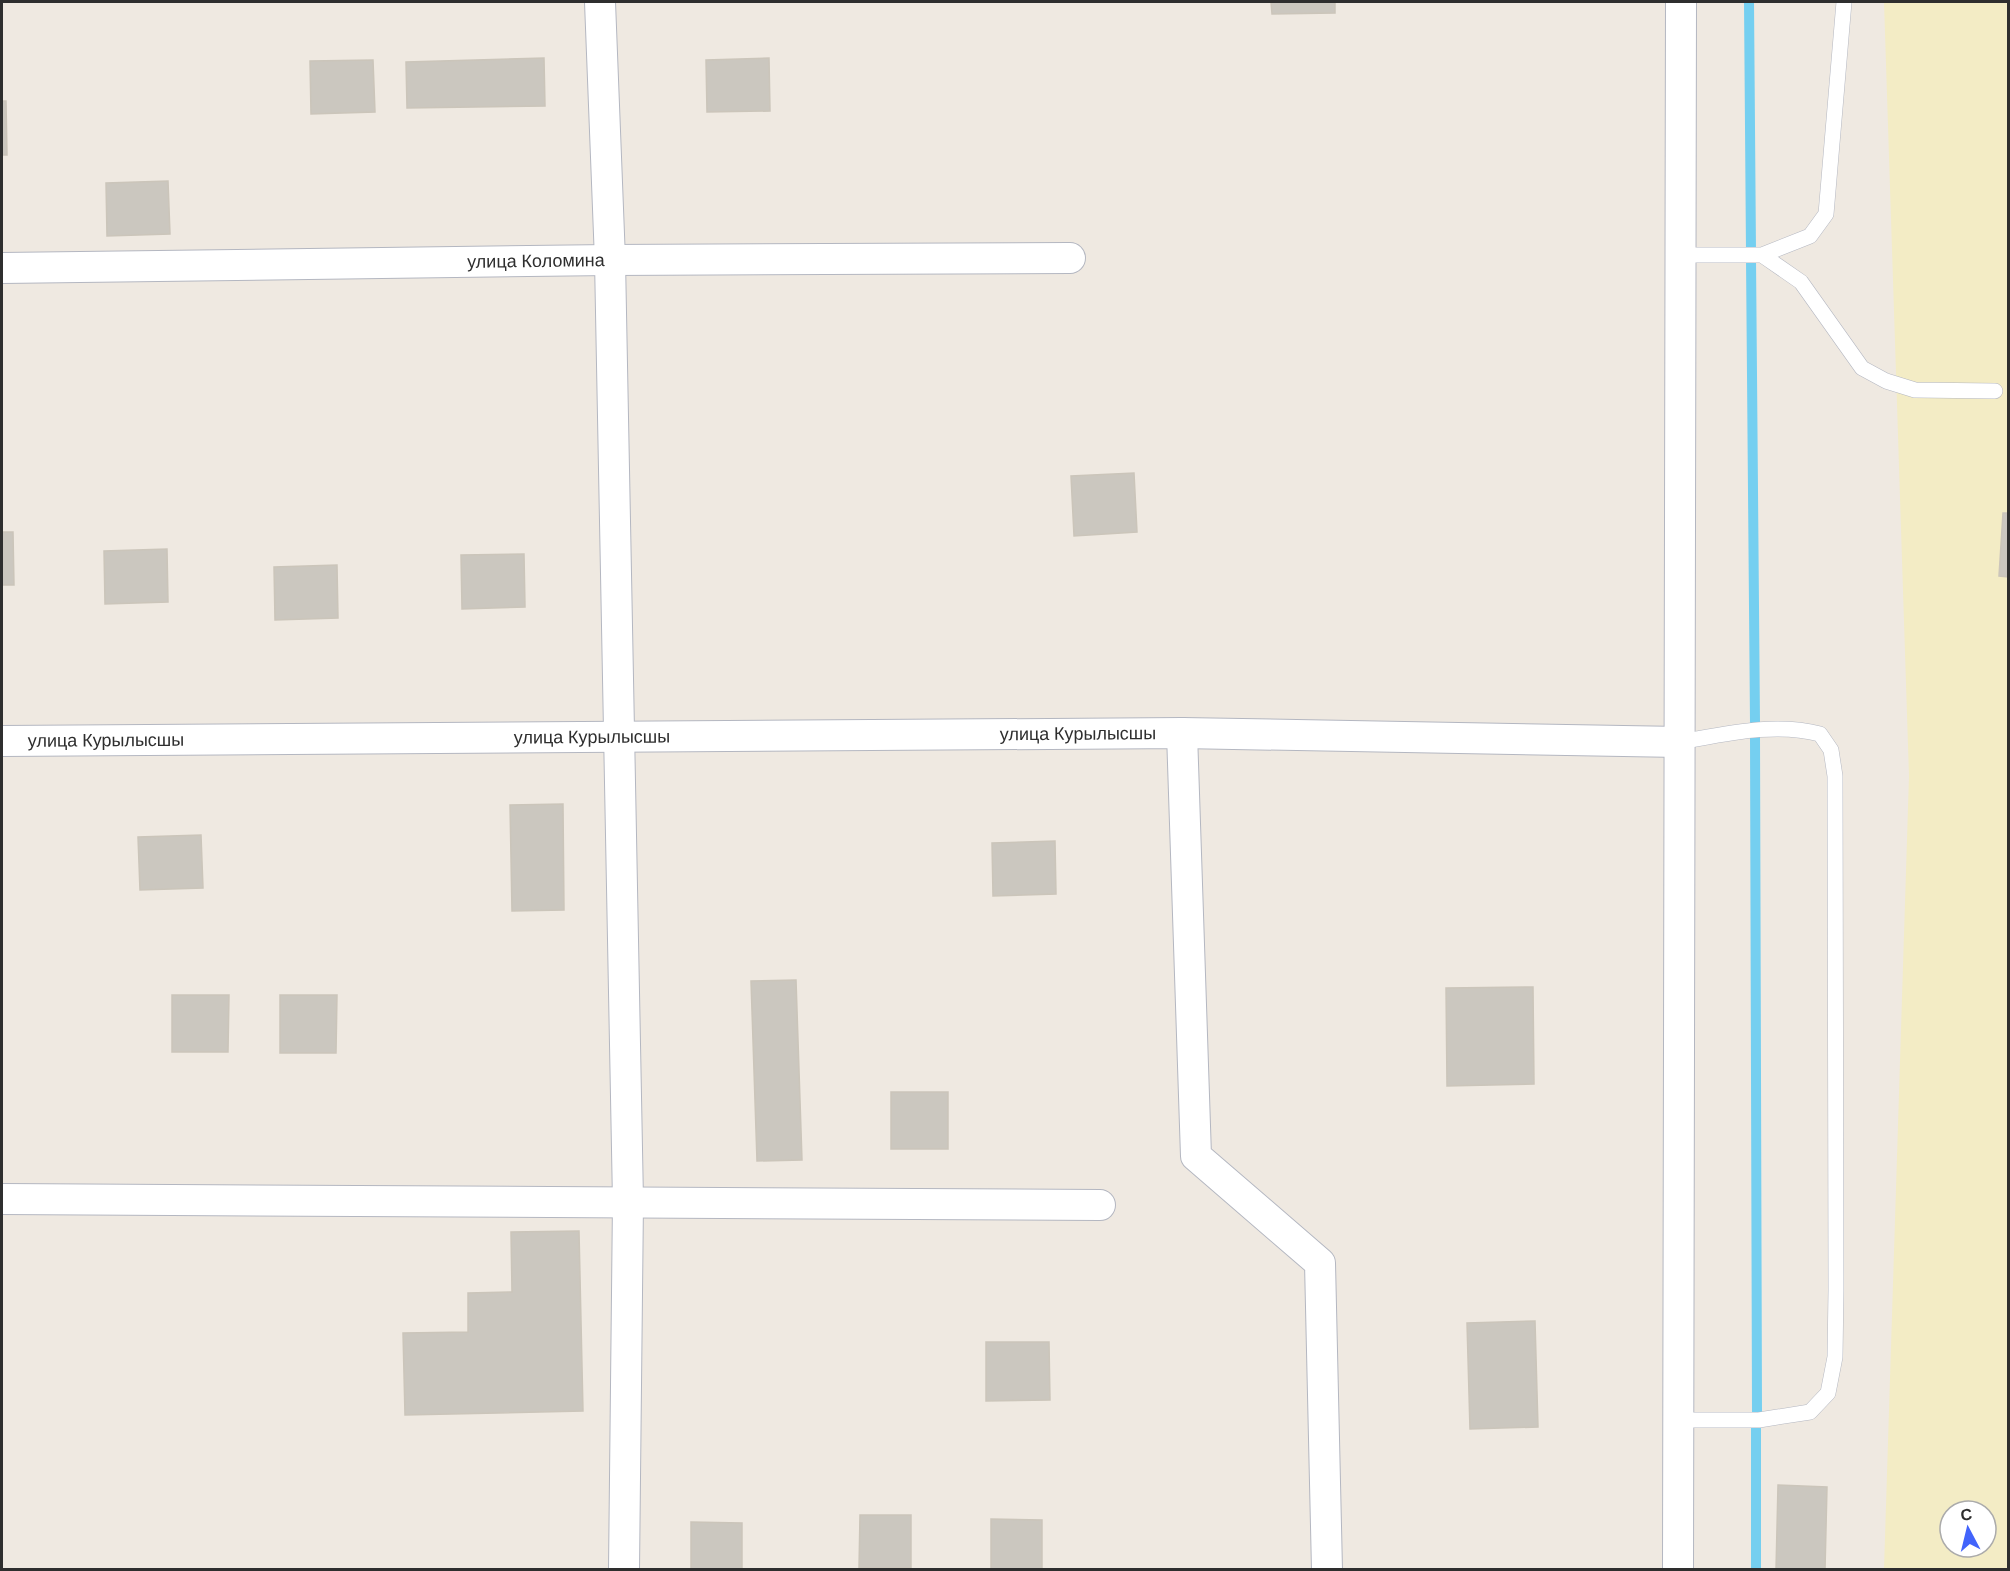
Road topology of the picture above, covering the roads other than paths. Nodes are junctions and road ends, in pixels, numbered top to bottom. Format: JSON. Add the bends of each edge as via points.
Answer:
{"nodes":[{"id":1,"x":600,"y":2,"type":"edge"},
{"id":2,"x":1681,"y":2,"type":"edge"},
{"id":3,"x":1844,"y":2,"type":"edge"},
{"id":4,"x":1680,"y":255,"type":"junction"},
{"id":5,"x":1762,"y":255,"type":"junction"},
{"id":6,"x":1070,"y":258,"type":"dead end"},
{"id":7,"x":610,"y":260,"type":"junction"},
{"id":8,"x":2,"y":268,"type":"edge"},
{"id":9,"x":1995,"y":391,"type":"dead end"},
{"id":10,"x":1182,"y":733,"type":"junction"},
{"id":11,"x":619,"y":736,"type":"junction"},
{"id":12,"x":2,"y":741,"type":"edge"},
{"id":13,"x":1680,"y":742,"type":"junction"},
{"id":14,"x":2,"y":1199,"type":"edge"},
{"id":15,"x":628,"y":1201,"type":"junction"},
{"id":16,"x":1100,"y":1205,"type":"dead end"},
{"id":17,"x":1678,"y":1420,"type":"junction"},
{"id":18,"x":624,"y":1569,"type":"edge"},
{"id":19,"x":1327,"y":1569,"type":"edge"},
{"id":20,"x":1678,"y":1569,"type":"edge"}],
"edges":[{"from":1,"to":7,"type":"street"},
{"from":2,"to":4,"type":"street"},
{"from":3,"to":5,"type":"lane","via":[[1826,214],[1810,236]]},
{"from":4,"to":5,"type":"lane"},
{"from":4,"to":13,"type":"street"},
{"from":5,"to":9,"type":"lane","via":[[1800,282],[1862,368],[1915,390]]},
{"from":6,"to":7,"type":"street","name":"улица Коломина"},
{"from":7,"to":8,"type":"street","name":"улица Коломина"},
{"from":7,"to":11,"type":"street"},
{"from":10,"to":11,"type":"street","name":"улица Курылысшы"},
{"from":10,"to":13,"type":"street","name":"улица Курылысшы"},
{"from":10,"to":19,"type":"street","via":[[1196,1156],[1320,1263]]},
{"from":11,"to":12,"type":"street","name":"улица Курылысшы"},
{"from":11,"to":15,"type":"street"},
{"from":13,"to":17,"type":"street"},
{"from":13,"to":17,"type":"lane","via":[[1755,730],[1798,728],[1820,734],[1831,750],[1835,788],[1836,1290],[1835,1357],[1828,1393],[1810,1412],[1759,1420]]},
{"from":14,"to":15,"type":"street"},
{"from":15,"to":16,"type":"street"},
{"from":15,"to":18,"type":"street"},
{"from":17,"to":20,"type":"street"}]}
